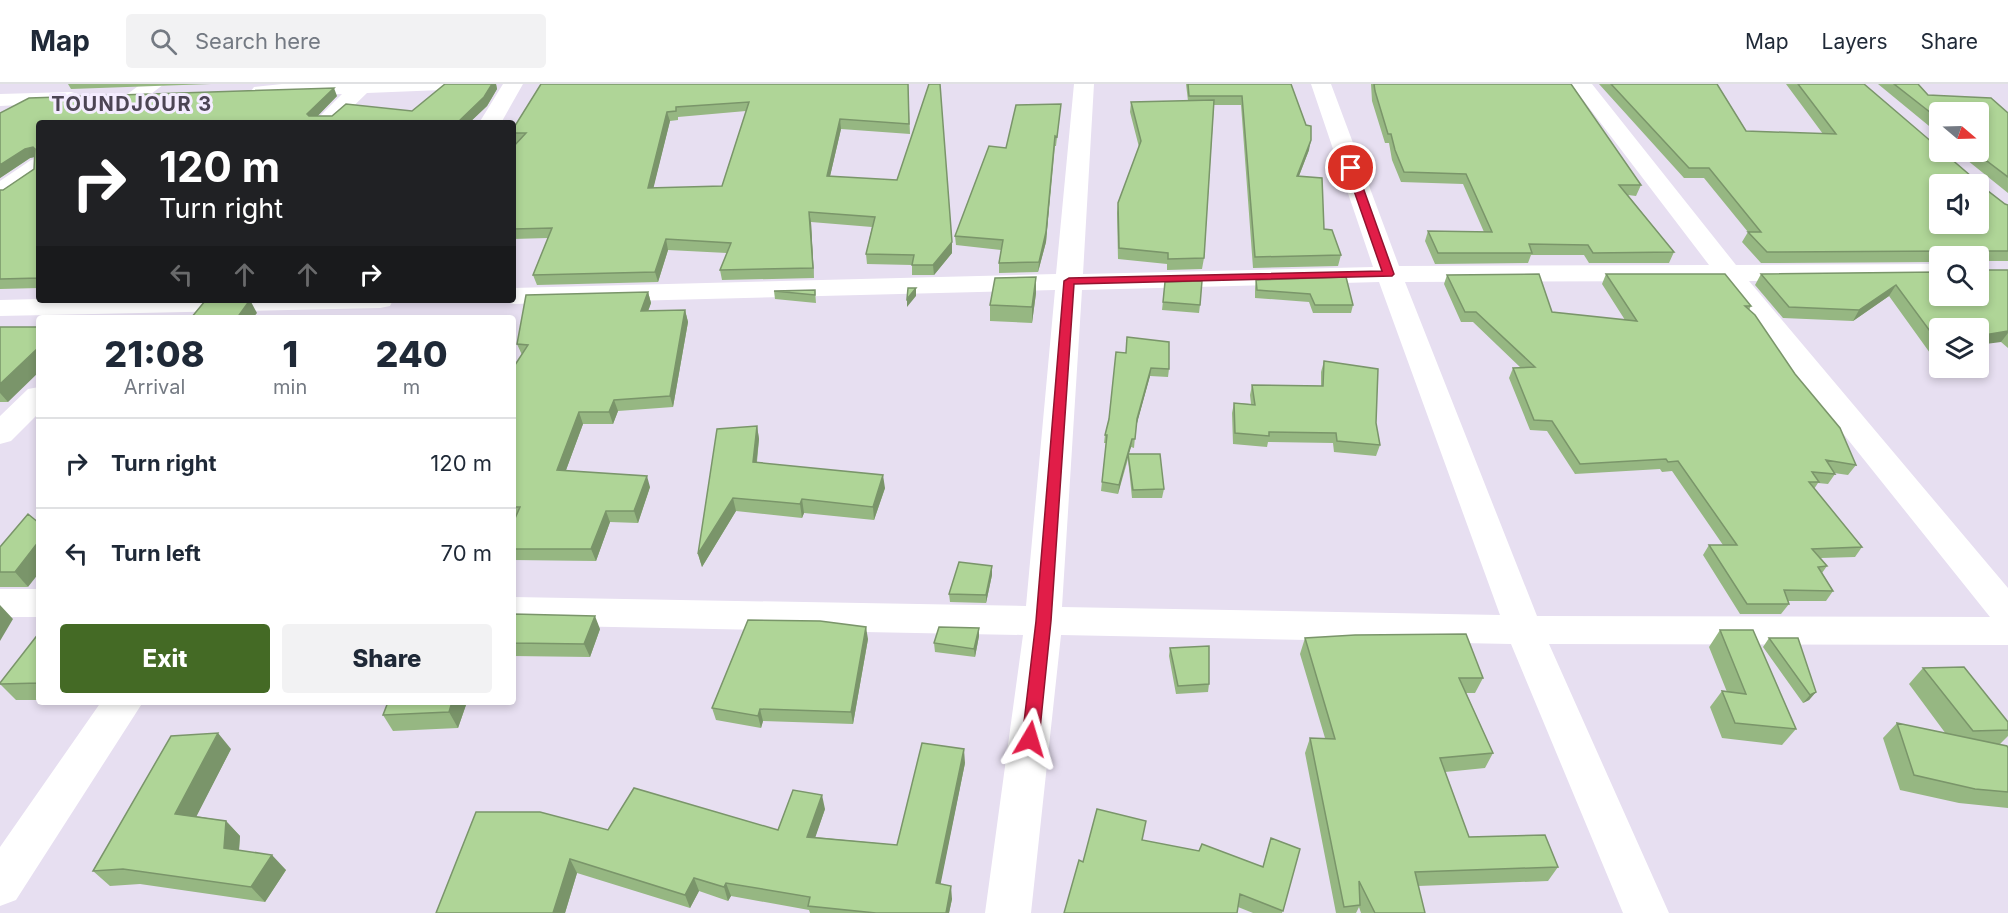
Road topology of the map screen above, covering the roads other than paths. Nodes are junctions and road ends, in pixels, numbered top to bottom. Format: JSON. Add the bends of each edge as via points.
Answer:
{"nodes":[{"id":1,"x":154,"y":84,"type":"edge"},
{"id":2,"x":442,"y":84,"type":"edge"},
{"id":3,"x":513,"y":84,"type":"edge"},
{"id":4,"x":1084,"y":84,"type":"edge"},
{"id":5,"x":1321,"y":84,"type":"edge"},
{"id":6,"x":1581,"y":84,"type":"edge"},
{"id":7,"x":364,"y":85,"type":"edge"},
{"id":8,"x":244,"y":92,"type":"edge"},
{"id":9,"x":173,"y":95,"type":"edge"},
{"id":10,"x":137,"y":97,"type":"junction"},
{"id":11,"x":0,"y":100,"type":"edge"},
{"id":12,"x":103,"y":120,"type":"edge"},
{"id":13,"x":327,"y":120,"type":"edge"},
{"id":14,"x":492,"y":120,"type":"edge"},
{"id":15,"x":36,"y":167,"type":"edge"},
{"id":16,"x":0,"y":192,"type":"edge"},
{"id":17,"x":1728,"y":272,"type":"junction"},
{"id":18,"x":1929,"y":272,"type":"edge"},
{"id":19,"x":1389,"y":274,"type":"junction"},
{"id":20,"x":1069,"y":281,"type":"junction"},
{"id":21,"x":516,"y":296,"type":"edge"},
{"id":22,"x":286,"y":303,"type":"edge"},
{"id":23,"x":0,"y":308,"type":"edge"},
{"id":24,"x":129,"y":308,"type":"edge"},
{"id":25,"x":36,"y":399,"type":"edge"},
{"id":26,"x":0,"y":434,"type":"edge"},
{"id":27,"x":0,"y":603,"type":"edge"},
{"id":28,"x":36,"y":603,"type":"edge"},
{"id":29,"x":516,"y":611,"type":"edge"},
{"id":30,"x":2008,"y":613,"type":"edge"},
{"id":31,"x":1044,"y":621,"type":"junction"},
{"id":32,"x":1524,"y":630,"type":"junction"},
{"id":33,"x":2008,"y":631,"type":"edge"},
{"id":34,"x":121,"y":705,"type":"edge"},
{"id":35,"x":0,"y":885,"type":"edge"},
{"id":36,"x":1008,"y":913,"type":"edge"},
{"id":37,"x":1646,"y":913,"type":"edge"}],
"edges":[{"from":1,"to":10,"type":"street"},
{"from":2,"to":7,"type":"street"},
{"from":3,"to":14,"type":"street"},
{"from":4,"to":20,"type":"street"},
{"from":5,"to":19,"type":"street"},
{"from":6,"to":17,"type":"street"},
{"from":7,"to":8,"type":"street"},
{"from":7,"to":13,"type":"street"},
{"from":9,"to":10,"type":"street"},
{"from":10,"to":11,"type":"street"},
{"from":10,"to":12,"type":"street"},
{"from":15,"to":16,"type":"street"},
{"from":17,"to":18,"type":"street"},
{"from":17,"to":19,"type":"street"},
{"from":17,"to":30,"type":"street"},
{"from":19,"to":20,"type":"street"},
{"from":19,"to":32,"type":"street"},
{"from":20,"to":21,"type":"street"},
{"from":20,"to":31,"type":"street"},
{"from":22,"to":24,"type":"street"},
{"from":23,"to":24,"type":"street"},
{"from":25,"to":26,"type":"street"},
{"from":27,"to":28,"type":"street"},
{"from":29,"to":31,"type":"street"},
{"from":31,"to":32,"type":"street"},
{"from":31,"to":36,"type":"street"},
{"from":32,"to":33,"type":"street"},
{"from":32,"to":37,"type":"street"},
{"from":34,"to":35,"type":"street"}]}
